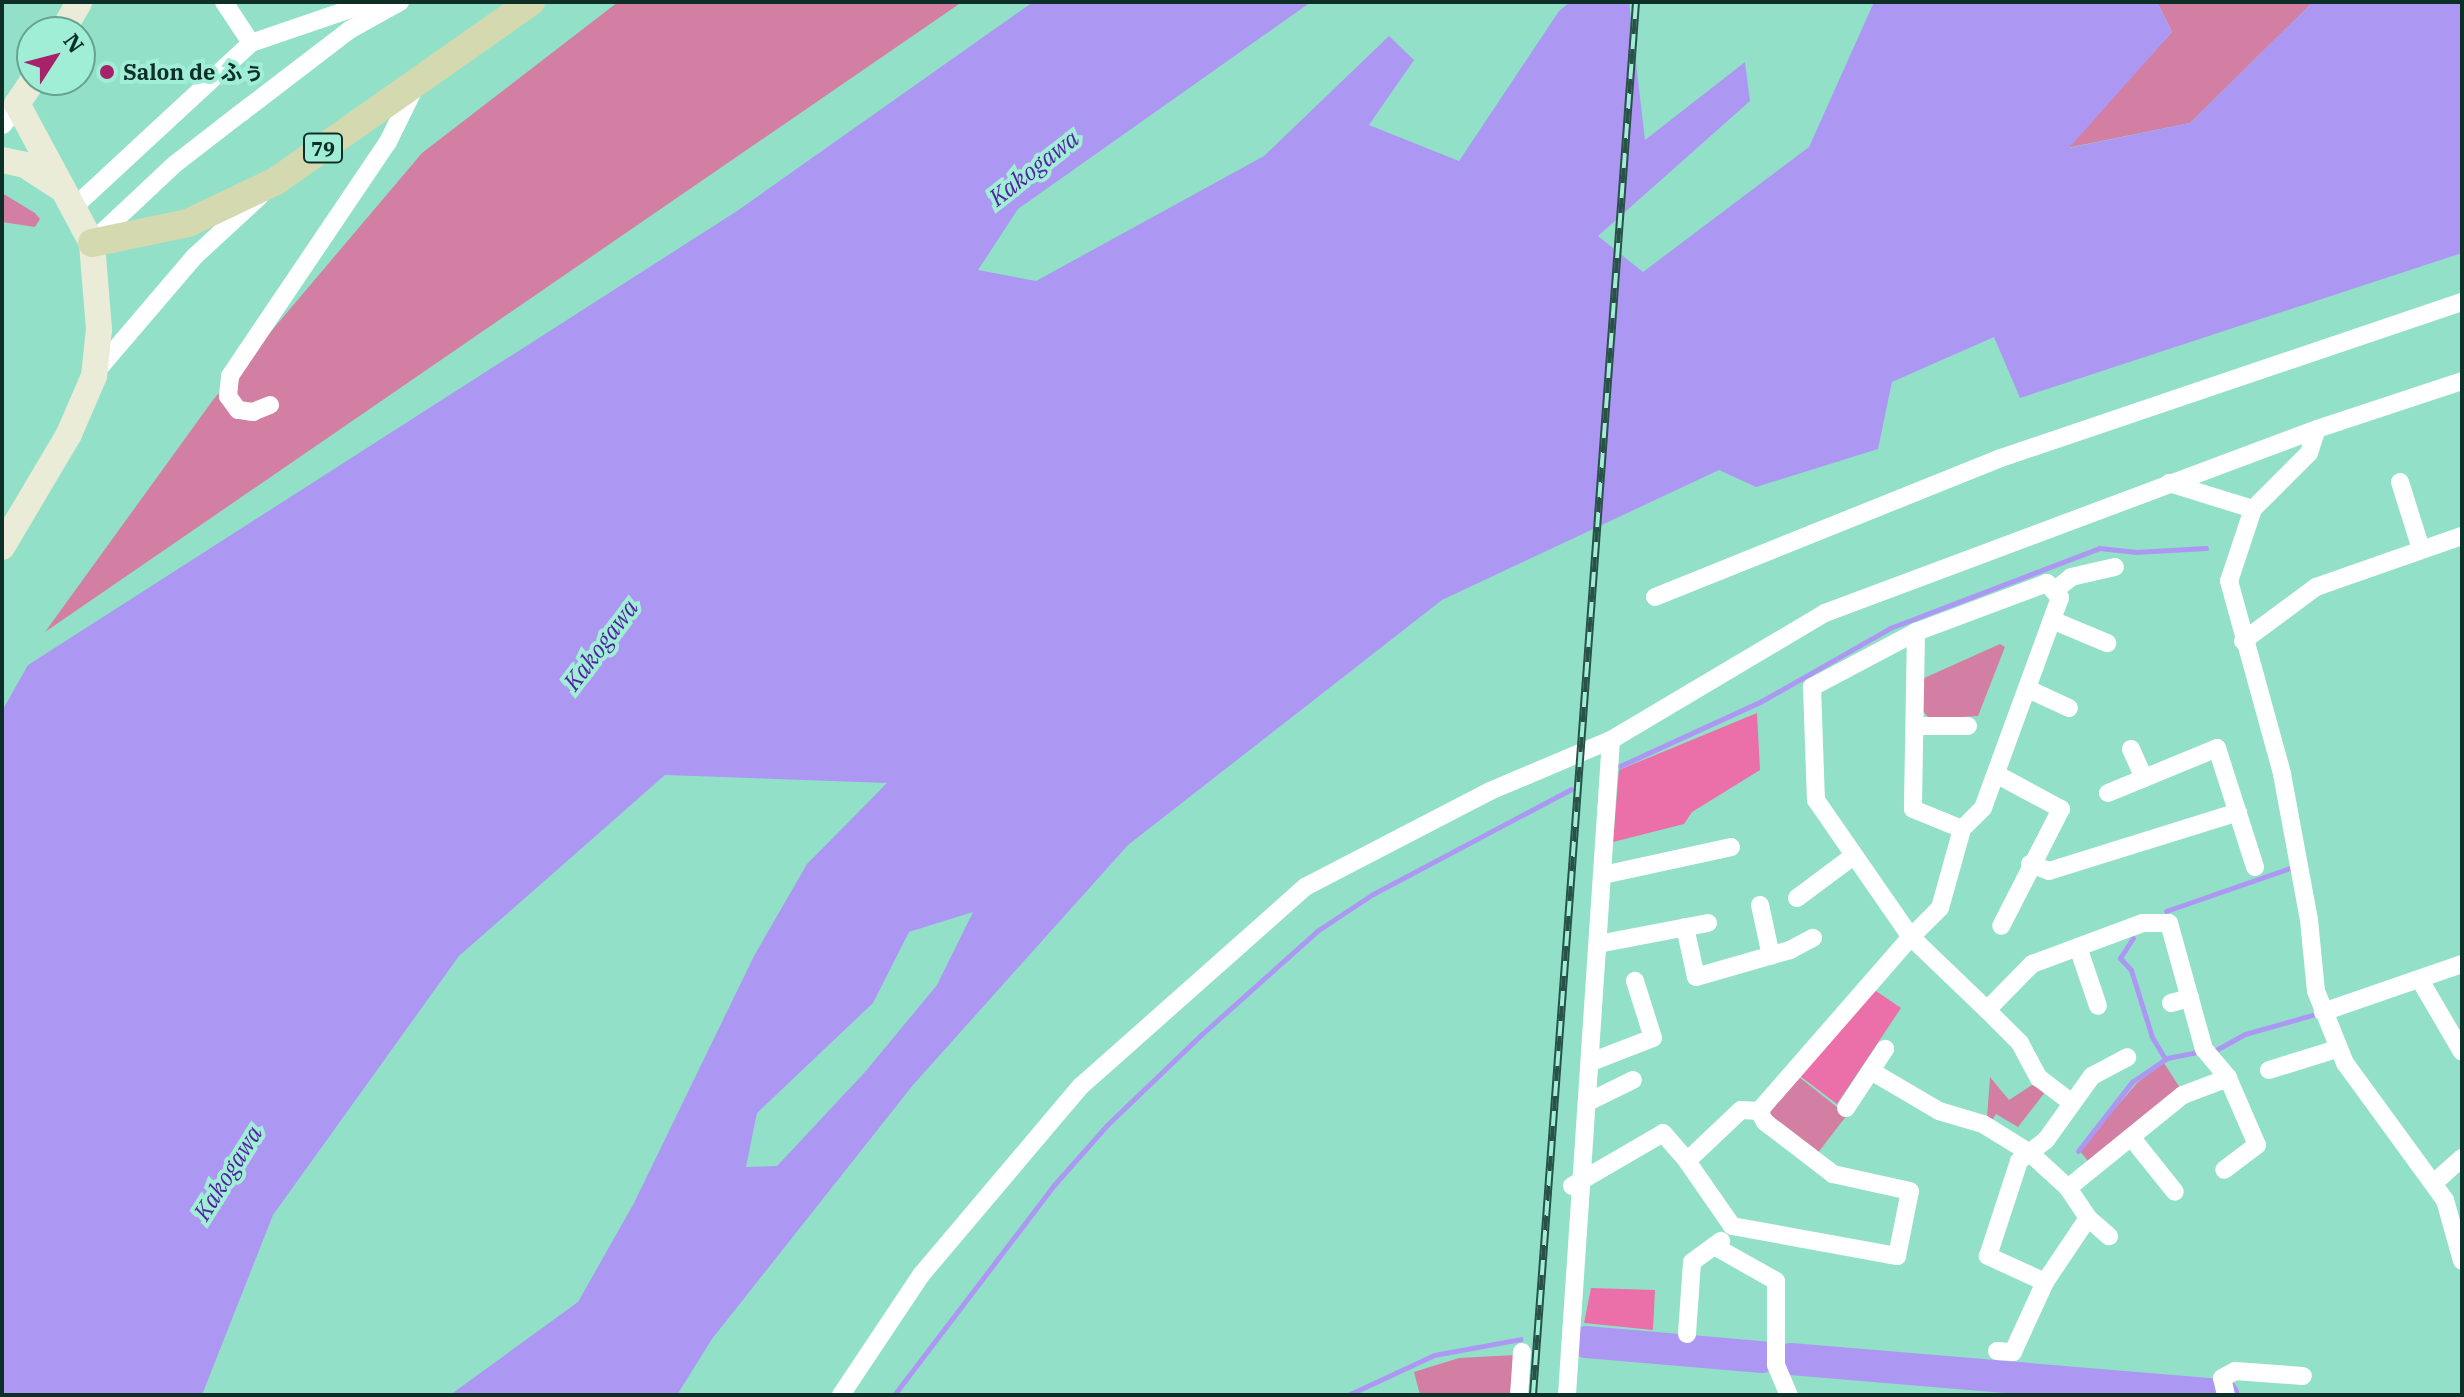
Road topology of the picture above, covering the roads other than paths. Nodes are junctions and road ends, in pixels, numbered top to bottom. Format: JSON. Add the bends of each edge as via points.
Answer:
{"nodes":[{"id":1,"x":224,"y":2,"type":"edge"},
{"id":2,"x":371,"y":2,"type":"edge"},
{"id":3,"x":400,"y":2,"type":"edge"},
{"id":4,"x":531,"y":2,"type":"edge"},
{"id":5,"x":349,"y":6,"type":"edge"},
{"id":6,"x":251,"y":43,"type":"junction"},
{"id":7,"x":418,"y":81,"type":"junction"},
{"id":8,"x":22,"y":96,"type":"edge"},
{"id":9,"x":9,"y":114,"type":"edge"},
{"id":10,"x":2,"y":160,"type":"edge"},
{"id":11,"x":276,"y":181,"type":"junction"},
{"id":12,"x":67,"y":199,"type":"junction"},
{"id":13,"x":92,"y":243,"type":"junction"},
{"id":14,"x":2462,"y":302,"type":"edge"},
{"id":15,"x":94,"y":376,"type":"junction"},
{"id":16,"x":2462,"y":381,"type":"edge"},
{"id":17,"x":270,"y":405,"type":"dead end"},
{"id":18,"x":2317,"y":429,"type":"junction"},
{"id":19,"x":2400,"y":482,"type":"dead end"},
{"id":20,"x":2169,"y":483,"type":"junction"},
{"id":21,"x":2253,"y":509,"type":"junction"},
{"id":22,"x":2462,"y":536,"type":"edge"},
{"id":23,"x":2,"y":547,"type":"edge"},
{"id":24,"x":2421,"y":549,"type":"junction"},
{"id":25,"x":2115,"y":567,"type":"dead end"},
{"id":26,"x":2054,"y":591,"type":"junction"},
{"id":27,"x":1655,"y":597,"type":"dead end"},
{"id":28,"x":2052,"y":620,"type":"junction"},
{"id":29,"x":1916,"y":632,"type":"junction"},
{"id":30,"x":2243,"y":641,"type":"junction"},
{"id":31,"x":2107,"y":643,"type":"dead end"},
{"id":32,"x":2028,"y":689,"type":"junction"},
{"id":33,"x":2069,"y":708,"type":"dead end"},
{"id":34,"x":1916,"y":726,"type":"junction"},
{"id":35,"x":1968,"y":726,"type":"dead end"},
{"id":36,"x":1611,"y":740,"type":"junction"},
{"id":37,"x":2131,"y":749,"type":"dead end"},
{"id":38,"x":1996,"y":774,"type":"junction"},
{"id":39,"x":2144,"y":778,"type":"junction"},
{"id":40,"x":2108,"y":793,"type":"dead end"},
{"id":41,"x":2238,"y":812,"type":"junction"},
{"id":42,"x":1962,"y":829,"type":"junction"},
{"id":43,"x":1731,"y":847,"type":"dead end"},
{"id":44,"x":1852,"y":857,"type":"junction"},
{"id":45,"x":2030,"y":864,"type":"junction"},
{"id":46,"x":2255,"y":867,"type":"dead end"},
{"id":47,"x":1603,"y":875,"type":"junction"},
{"id":48,"x":1797,"y":898,"type":"dead end"},
{"id":49,"x":1760,"y":905,"type":"dead end"},
{"id":50,"x":1999,"y":914,"type":"dead end"},
{"id":51,"x":1708,"y":923,"type":"dead end"},
{"id":52,"x":1685,"y":927,"type":"junction"},
{"id":53,"x":1911,"y":937,"type":"junction"},
{"id":54,"x":1813,"y":938,"type":"dead end"},
{"id":55,"x":1598,"y":944,"type":"junction"},
{"id":56,"x":2078,"y":947,"type":"junction"},
{"id":57,"x":1771,"y":956,"type":"junction"},
{"id":58,"x":2462,"y":964,"type":"edge"},
{"id":59,"x":2420,"y":980,"type":"junction"},
{"id":60,"x":1635,"y":981,"type":"dead end"},
{"id":61,"x":2190,"y":998,"type":"junction"},
{"id":62,"x":2171,"y":1003,"type":"dead end"},
{"id":63,"x":2098,"y":1006,"type":"dead end"},
{"id":64,"x":1987,"y":1010,"type":"junction"},
{"id":65,"x":2323,"y":1012,"type":"junction"},
{"id":66,"x":1885,"y":1049,"type":"dead end"},
{"id":67,"x":2337,"y":1049,"type":"junction"},
{"id":68,"x":2462,"y":1052,"type":"edge"},
{"id":69,"x":2127,"y":1057,"type":"dead end"},
{"id":70,"x":1591,"y":1062,"type":"junction"},
{"id":71,"x":2269,"y":1070,"type":"dead end"},
{"id":72,"x":1871,"y":1071,"type":"junction"},
{"id":73,"x":2228,"y":1078,"type":"junction"},
{"id":74,"x":1633,"y":1080,"type":"dead end"},
{"id":75,"x":1588,"y":1102,"type":"junction"},
{"id":76,"x":2071,"y":1102,"type":"junction"},
{"id":77,"x":1846,"y":1108,"type":"dead end"},
{"id":78,"x":1759,"y":1111,"type":"junction"},
{"id":79,"x":2131,"y":1137,"type":"junction"},
{"id":80,"x":2030,"y":1153,"type":"junction"},
{"id":81,"x":2462,"y":1158,"type":"edge"},
{"id":82,"x":1687,"y":1161,"type":"junction"},
{"id":83,"x":2224,"y":1170,"type":"dead end"},
{"id":84,"x":2435,"y":1182,"type":"junction"},
{"id":85,"x":1578,"y":1183,"type":"junction"},
{"id":86,"x":2068,"y":1188,"type":"junction"},
{"id":87,"x":2175,"y":1192,"type":"dead end"},
{"id":88,"x":2088,"y":1218,"type":"junction"},
{"id":89,"x":1732,"y":1226,"type":"junction"},
{"id":90,"x":2109,"y":1236,"type":"dead end"},
{"id":91,"x":1714,"y":1246,"type":"junction"},
{"id":92,"x":2462,"y":1261,"type":"edge"},
{"id":93,"x":2045,"y":1282,"type":"junction"},
{"id":94,"x":1687,"y":1334,"type":"dead end"},
{"id":95,"x":1997,"y":1351,"type":"dead end"},
{"id":96,"x":1522,"y":1352,"type":"dead end"},
{"id":97,"x":2303,"y":1376,"type":"dead end"},
{"id":98,"x":841,"y":1395,"type":"edge"},
{"id":99,"x":1519,"y":1395,"type":"edge"},
{"id":100,"x":1567,"y":1395,"type":"edge"},
{"id":101,"x":1789,"y":1395,"type":"edge"},
{"id":102,"x":2226,"y":1395,"type":"edge"}],
"edges":[{"from":1,"to":6,"type":"street"},
{"from":2,"to":5,"type":"street"},
{"from":3,"to":13,"type":"street","via":[[351,29],[219,130]]},
{"from":4,"to":7,"type":"main road","number":"79"},
{"from":5,"to":6,"type":"street"},
{"from":6,"to":12,"type":"street"},
{"from":7,"to":11,"type":"main road","number":"79"},
{"from":7,"to":17,"type":"street","via":[[388,142],[230,376],[228,396],[238,410],[253,412]]},
{"from":8,"to":9,"type":"main road"},
{"from":9,"to":12,"type":"main road"},
{"from":10,"to":12,"type":"main road","via":[[25,165]]},
{"from":11,"to":13,"type":"main road","number":"79","via":[[188,223]]},
{"from":11,"to":15,"type":"street","via":[[195,256]]},
{"from":12,"to":13,"type":"main road"},
{"from":13,"to":15,"type":"main road","via":[[100,299]]},
{"from":14,"to":27,"type":"street","via":[[2001,458]]},
{"from":15,"to":23,"type":"main road","via":[[69,434]]},
{"from":16,"to":18,"type":"street"},
{"from":18,"to":20,"type":"street"},
{"from":18,"to":21,"type":"street","via":[[2309,453]]},
{"from":19,"to":24,"type":"street"},
{"from":20,"to":21,"type":"street"},
{"from":20,"to":36,"type":"street","via":[[1825,613]]},
{"from":21,"to":30,"type":"street","via":[[2229,581]]},
{"from":22,"to":24,"type":"street"},
{"from":24,"to":30,"type":"street","via":[[2316,587]]},
{"from":25,"to":26,"type":"street","via":[[2071,577]]},
{"from":26,"to":28,"type":"street","via":[[2060,598]]},
{"from":26,"to":29,"type":"street","via":[[2047,583]]},
{"from":28,"to":31,"type":"street"},
{"from":28,"to":32,"type":"street"},
{"from":29,"to":34,"type":"street"},
{"from":29,"to":44,"type":"street","via":[[1812,687],[1816,800]]},
{"from":30,"to":65,"type":"street","via":[[2282,774]]},
{"from":32,"to":33,"type":"street"},
{"from":32,"to":38,"type":"street"},
{"from":34,"to":35,"type":"street"},
{"from":34,"to":42,"type":"street","via":[[1913,809]]},
{"from":36,"to":47,"type":"street"},
{"from":36,"to":98,"type":"street","via":[[1366,851],[1305,887],[1252,930],[1081,1086],[921,1275]]},
{"from":37,"to":39,"type":"street"},
{"from":38,"to":42,"type":"street","via":[[1983,808]]},
{"from":38,"to":45,"type":"street","via":[[2061,809]]},
{"from":39,"to":40,"type":"street"},
{"from":39,"to":41,"type":"street","via":[[2217,748]]},
{"from":41,"to":45,"type":"street","via":[[2049,871]]},
{"from":41,"to":46,"type":"street"},
{"from":42,"to":53,"type":"street","via":[[1940,908]]},
{"from":43,"to":47,"type":"street"},
{"from":44,"to":48,"type":"street"},
{"from":44,"to":53,"type":"street"},
{"from":45,"to":50,"type":"street"},
{"from":47,"to":55,"type":"street"},
{"from":49,"to":57,"type":"street"},
{"from":51,"to":52,"type":"street"},
{"from":52,"to":55,"type":"street"},
{"from":52,"to":57,"type":"street","via":[[1696,977]]},
{"from":53,"to":64,"type":"street"},
{"from":53,"to":78,"type":"street"},
{"from":54,"to":57,"type":"street"},
{"from":55,"to":70,"type":"street"},
{"from":56,"to":61,"type":"street","via":[[2143,923],[2169,923]]},
{"from":56,"to":63,"type":"street"},
{"from":56,"to":64,"type":"street","via":[[2032,964]]},
{"from":58,"to":59,"type":"street"},
{"from":59,"to":65,"type":"street"},
{"from":59,"to":68,"type":"street"},
{"from":60,"to":70,"type":"street","via":[[1653,1038]]},
{"from":61,"to":62,"type":"street"},
{"from":61,"to":73,"type":"street","via":[[2204,1049]]},
{"from":64,"to":76,"type":"street","via":[[2020,1043],[2039,1078]]},
{"from":65,"to":67,"type":"street"},
{"from":66,"to":72,"type":"street"},
{"from":67,"to":71,"type":"street"},
{"from":67,"to":84,"type":"street","via":[[2376,1111]]},
{"from":69,"to":76,"type":"street","via":[[2092,1076]]},
{"from":70,"to":75,"type":"street"},
{"from":72,"to":77,"type":"street"},
{"from":72,"to":80,"type":"street","via":[[1939,1111],[1983,1124]]},
{"from":73,"to":79,"type":"street","via":[[2183,1095]]},
{"from":73,"to":83,"type":"street","via":[[2264,1141]]},
{"from":74,"to":75,"type":"street"},
{"from":75,"to":85,"type":"street"},
{"from":76,"to":80,"type":"street","via":[[2046,1140]]},
{"from":78,"to":82,"type":"street","via":[[1741,1110]]},
{"from":78,"to":89,"type":"street","via":[[1765,1122],[1833,1174],[1910,1191],[1897,1256]]},
{"from":79,"to":86,"type":"street"},
{"from":79,"to":87,"type":"street"},
{"from":80,"to":86,"type":"street"},
{"from":80,"to":93,"type":"street","via":[[2019,1161],[1988,1256]]},
{"from":81,"to":84,"type":"street"},
{"from":82,"to":85,"type":"street","via":[[1663,1133]]},
{"from":82,"to":89,"type":"street"},
{"from":84,"to":92,"type":"street"},
{"from":85,"to":100,"type":"street"},
{"from":86,"to":88,"type":"street"},
{"from":88,"to":90,"type":"street"},
{"from":88,"to":93,"type":"street"},
{"from":89,"to":91,"type":"street"},
{"from":91,"to":94,"type":"street","via":[[1692,1262],[1682,1292]]},
{"from":91,"to":101,"type":"street","via":[[1776,1281],[1776,1365]]},
{"from":93,"to":95,"type":"street","via":[[2013,1352]]},
{"from":96,"to":99,"type":"street"},
{"from":97,"to":102,"type":"street","via":[[2235,1371],[2222,1378]]}]}
